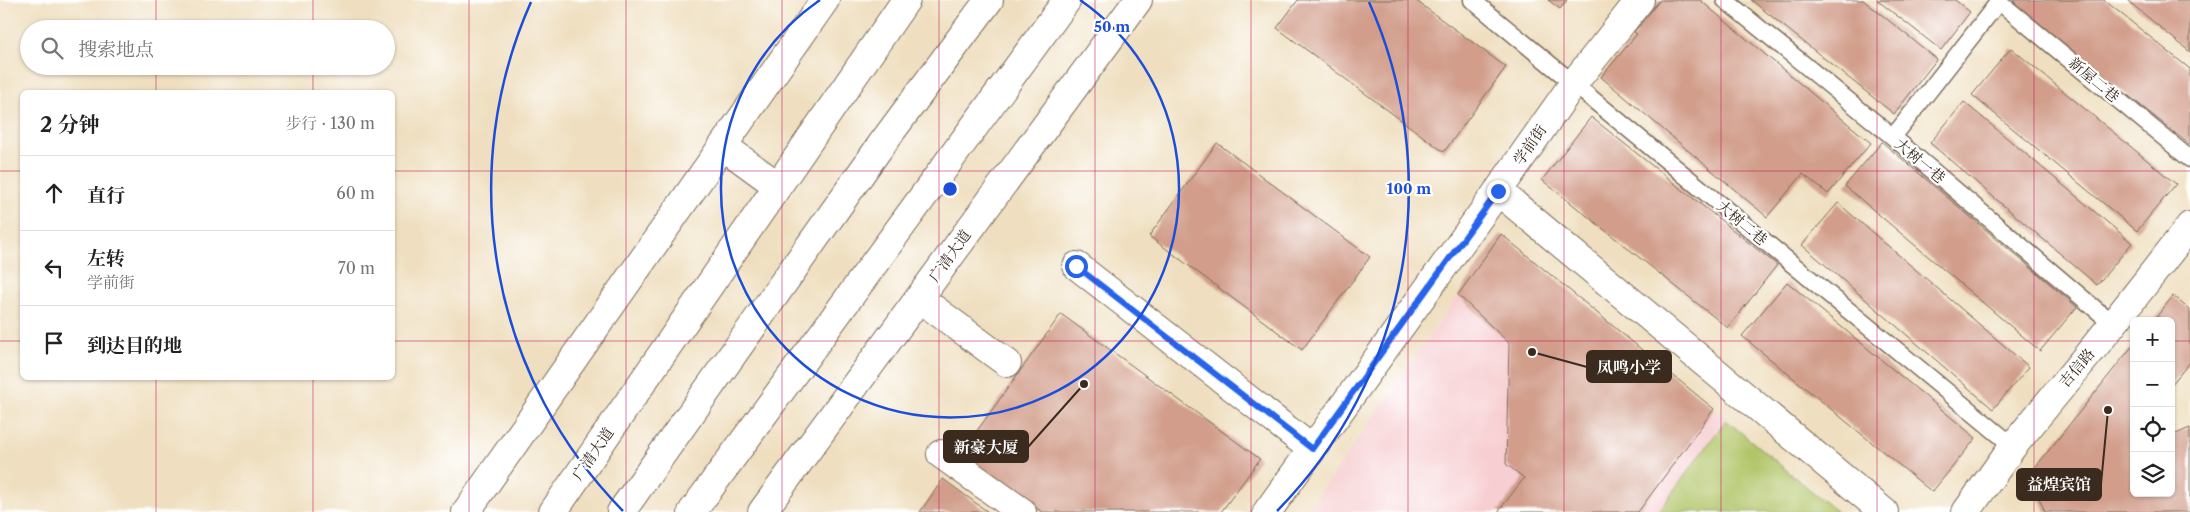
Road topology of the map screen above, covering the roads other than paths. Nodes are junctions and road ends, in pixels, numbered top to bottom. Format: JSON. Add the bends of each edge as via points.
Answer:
{"nodes":[{"id":1,"x":825,"y":0,"type":"edge"},
{"id":2,"x":906,"y":0,"type":"edge"},
{"id":3,"x":989,"y":0,"type":"edge"},
{"id":4,"x":1067,"y":0,"type":"edge"},
{"id":5,"x":1138,"y":0,"type":"edge"},
{"id":6,"x":1472,"y":0,"type":"edge"},
{"id":7,"x":1640,"y":0,"type":"edge"},
{"id":8,"x":1726,"y":0,"type":"edge"},
{"id":9,"x":1999,"y":1,"type":"edge"},
{"id":10,"x":1573,"y":84,"type":"junction"},
{"id":11,"x":1892,"y":137,"type":"junction"},
{"id":12,"x":723,"y":146,"type":"junction"},
{"id":13,"x":2190,"y":160,"type":"edge"},
{"id":14,"x":778,"y":186,"type":"junction"},
{"id":15,"x":1498,"y":191,"type":"junction"},
{"id":16,"x":2190,"y":226,"type":"edge"},
{"id":17,"x":1076,"y":266,"type":"dead end"},
{"id":18,"x":919,"y":298,"type":"junction"},
{"id":19,"x":2113,"y":324,"type":"junction"},
{"id":20,"x":1007,"y":363,"type":"dead end"},
{"id":21,"x":2013,"y":446,"type":"junction"},
{"id":22,"x":1312,"y":449,"type":"junction"},
{"id":23,"x":941,"y":454,"type":"dead end"},
{"id":24,"x":466,"y":512,"type":"edge"},
{"id":25,"x":553,"y":512,"type":"edge"},
{"id":26,"x":621,"y":512,"type":"edge"},
{"id":27,"x":692,"y":512,"type":"edge"},
{"id":28,"x":762,"y":512,"type":"edge"},
{"id":29,"x":1022,"y":512,"type":"edge"},
{"id":30,"x":1267,"y":512,"type":"edge"},
{"id":31,"x":1884,"y":512,"type":"edge"},
{"id":32,"x":1966,"y":512,"type":"edge"}],
"edges":[{"from":1,"to":12,"type":"main road"},
{"from":2,"to":14,"type":"main road","name":"广清大道"},
{"from":3,"to":26,"type":"main road","via":[[884,141]]},
{"from":4,"to":27,"type":"main road"},
{"from":5,"to":18,"type":"main road","name":"广清大道"},
{"from":6,"to":10,"type":"lane","name":"大树二巷"},
{"from":7,"to":10,"type":"main road","name":"学前街"},
{"from":8,"to":11,"type":"lane","name":"大树一巷"},
{"from":9,"to":11,"type":"lane"},
{"from":9,"to":13,"type":"lane","name":"新屋二巷"},
{"from":10,"to":15,"type":"main road","name":"学前街"},
{"from":10,"to":21,"type":"lane","name":"大树二巷"},
{"from":11,"to":19,"type":"lane","name":"大树一巷"},
{"from":12,"to":14,"type":"main road"},
{"from":12,"to":24,"type":"main road"},
{"from":14,"to":25,"type":"main road","name":"广清大道"},
{"from":15,"to":22,"type":"main road","name":"学前街"},
{"from":15,"to":31,"type":"main road"},
{"from":16,"to":19,"type":"main road","name":"吉信路"},
{"from":17,"to":22,"type":"main road"},
{"from":18,"to":20,"type":"main road"},
{"from":18,"to":28,"type":"main road","name":"广清大道"},
{"from":19,"to":21,"type":"main road","name":"吉信路"},
{"from":21,"to":32,"type":"main road","name":"吉信路"},
{"from":22,"to":30,"type":"main road","name":"学前街"},
{"from":23,"to":29,"type":"main road"}]}
